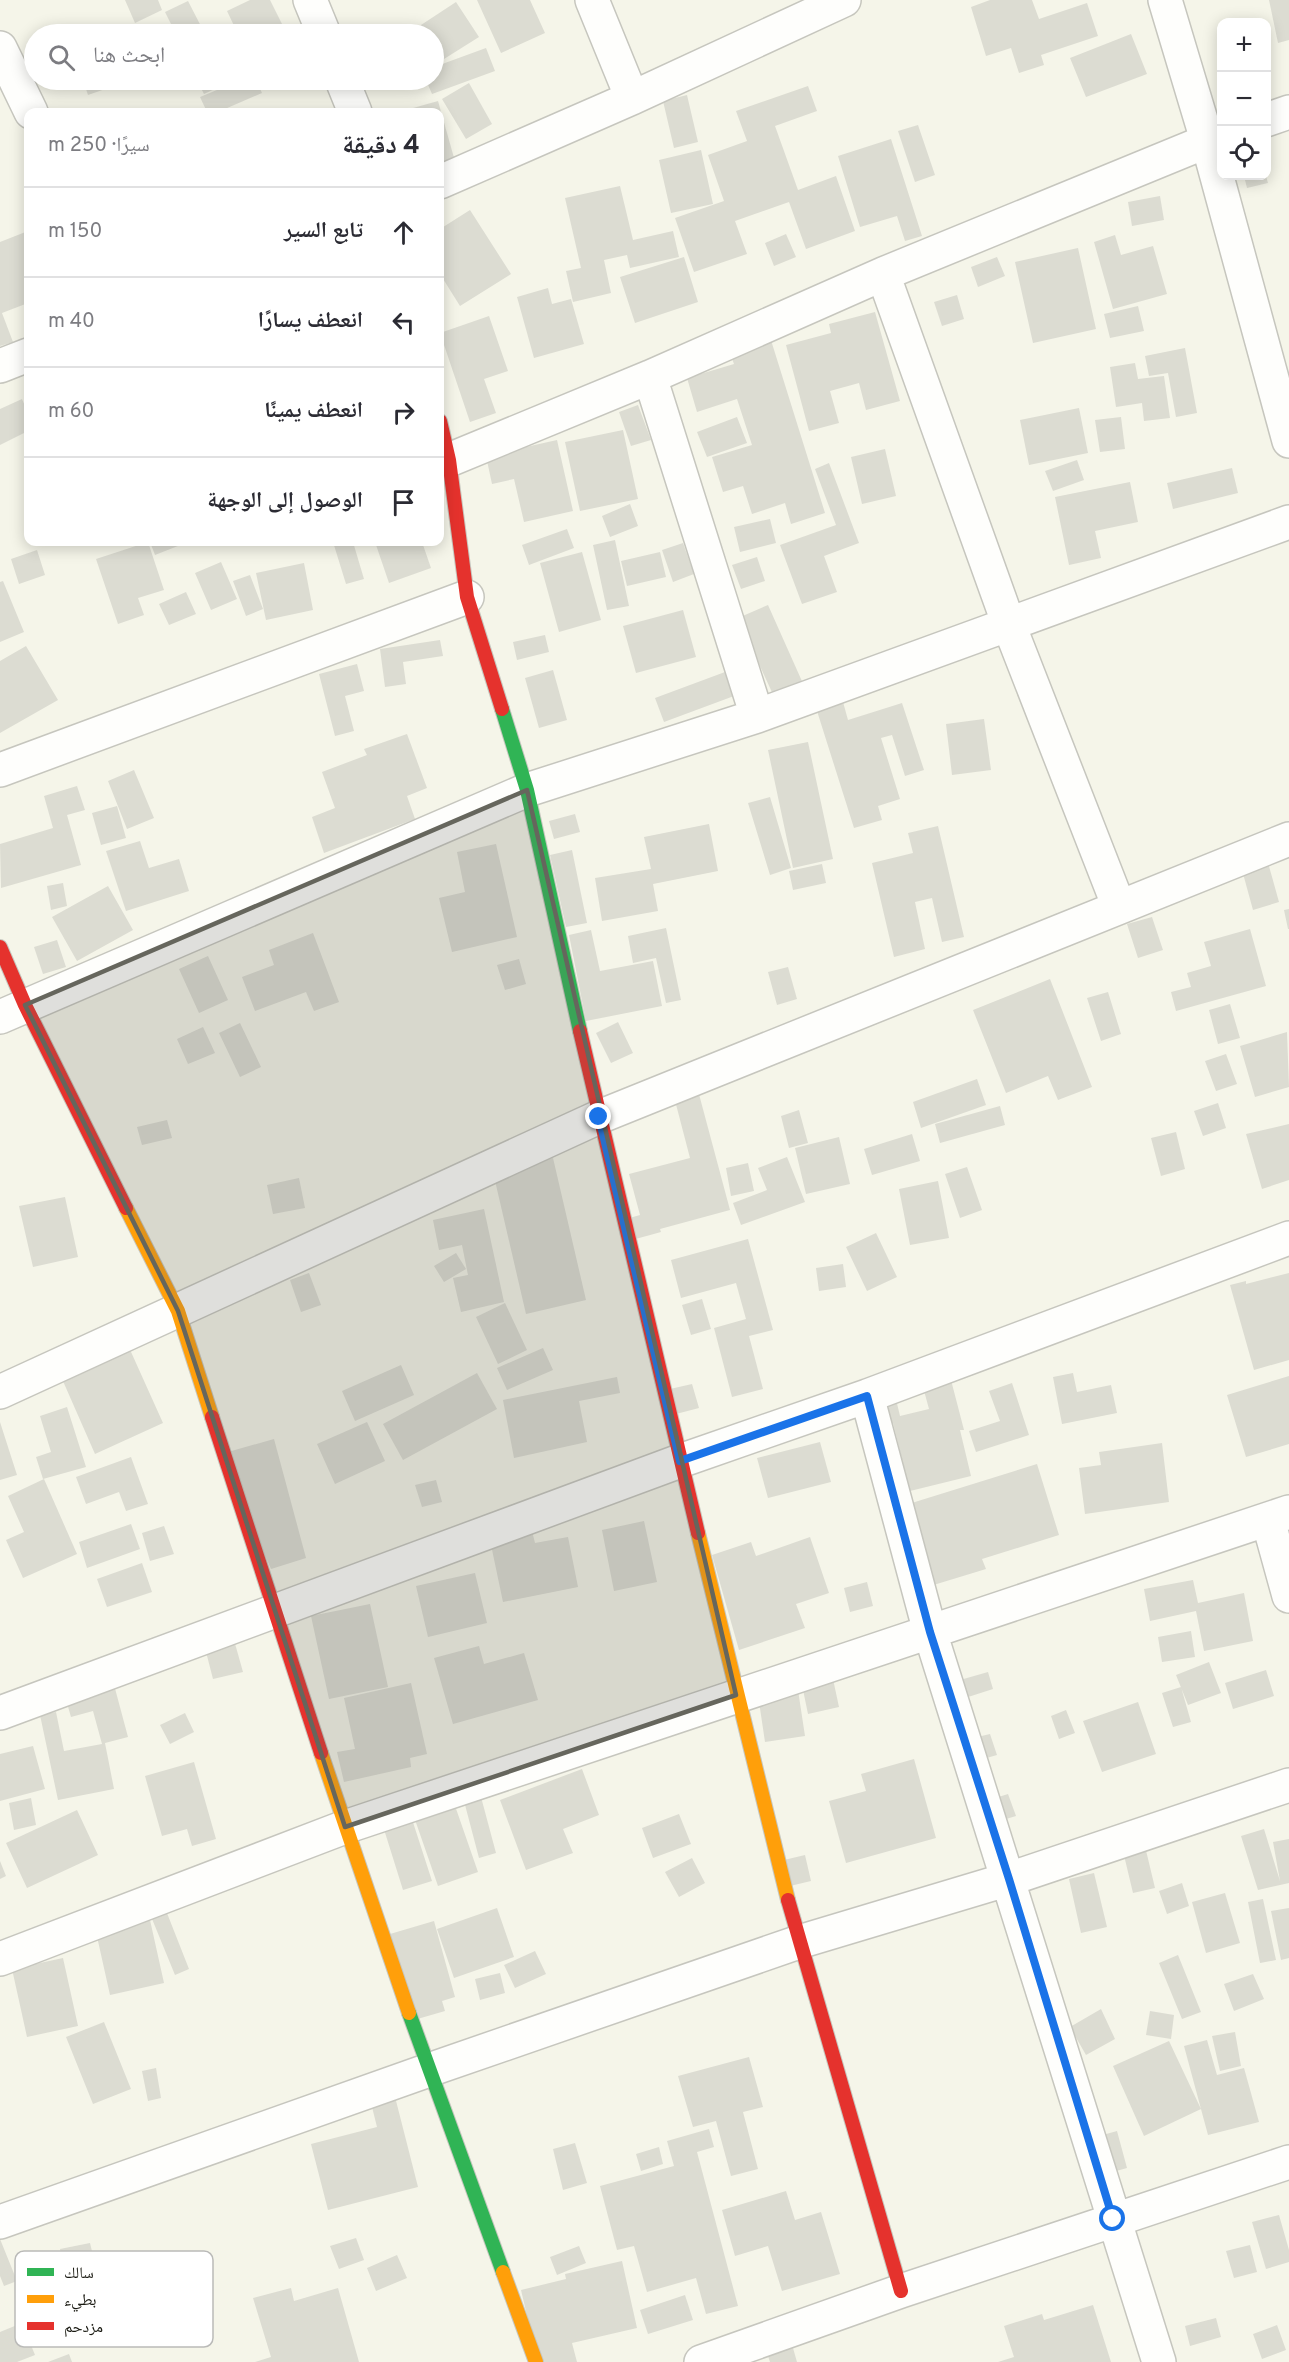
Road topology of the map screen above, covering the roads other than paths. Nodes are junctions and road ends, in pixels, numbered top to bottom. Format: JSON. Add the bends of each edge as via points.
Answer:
{"nodes":[{"id":1,"x":310,"y":0,"type":"edge"},
{"id":2,"x":592,"y":0,"type":"edge"},
{"id":3,"x":844,"y":0,"type":"edge"},
{"id":4,"x":1165,"y":0,"type":"edge"},
{"id":5,"x":320,"y":24,"type":"edge"},
{"id":6,"x":0,"y":48,"type":"edge"},
{"id":7,"x":346,"y":90,"type":"edge"},
{"id":8,"x":632,"y":98,"type":"junction"},
{"id":9,"x":29,"y":108,"type":"edge"},
{"id":10,"x":353,"y":108,"type":"edge"},
{"id":11,"x":1289,"y":112,"type":"edge"},
{"id":12,"x":1271,"y":118,"type":"edge"},
{"id":13,"x":1214,"y":138,"type":"edge"},
{"id":14,"x":444,"y":180,"type":"edge"},
{"id":15,"x":883,"y":274,"type":"junction"},
{"id":16,"x":24,"y":357,"type":"edge"},
{"id":17,"x":0,"y":366,"type":"edge"},
{"id":18,"x":650,"y":376,"type":"junction"},
{"id":19,"x":444,"y":439,"type":"edge"},
{"id":20,"x":1289,"y":441,"type":"edge"},
{"id":21,"x":449,"y":460,"type":"junction"},
{"id":22,"x":1289,"y":522,"type":"edge"},
{"id":23,"x":467,"y":597,"type":"junction"},
{"id":24,"x":1009,"y":625,"type":"junction"},
{"id":25,"x":757,"y":716,"type":"junction"},
{"id":26,"x":0,"y":770,"type":"edge"},
{"id":27,"x":527,"y":790,"type":"junction"},
{"id":28,"x":1289,"y":839,"type":"edge"},
{"id":29,"x":1119,"y":907,"type":"junction"},
{"id":30,"x":0,"y":947,"type":"edge"},
{"id":31,"x":12,"y":1011,"type":"edge"},
{"id":32,"x":599,"y":1117,"type":"junction"},
{"id":33,"x":1289,"y":1238,"type":"edge"},
{"id":34,"x":178,"y":1311,"type":"junction"},
{"id":35,"x":0,"y":1392,"type":"edge"},
{"id":36,"x":867,"y":1396,"type":"junction"},
{"id":37,"x":680,"y":1461,"type":"junction"},
{"id":38,"x":1279,"y":1516,"type":"edge"},
{"id":39,"x":1289,"y":1596,"type":"edge"},
{"id":40,"x":276,"y":1611,"type":"junction"},
{"id":41,"x":930,"y":1632,"type":"junction"},
{"id":42,"x":736,"y":1695,"type":"junction"},
{"id":43,"x":0,"y":1713,"type":"edge"},
{"id":44,"x":1289,"y":1785,"type":"edge"},
{"id":45,"x":345,"y":1827,"type":"junction"},
{"id":46,"x":1009,"y":1879,"type":"junction"},
{"id":47,"x":799,"y":1942,"type":"junction"},
{"id":48,"x":0,"y":1959,"type":"edge"},
{"id":49,"x":429,"y":2070,"type":"junction"},
{"id":50,"x":1289,"y":2162,"type":"edge"},
{"id":51,"x":1113,"y":2219,"type":"junction"},
{"id":52,"x":0,"y":2222,"type":"edge"},
{"id":53,"x":901,"y":2291,"type":"junction"},
{"id":54,"x":536,"y":2362,"type":"edge"},
{"id":55,"x":701,"y":2362,"type":"edge"},
{"id":56,"x":1159,"y":2362,"type":"edge"}],
"edges":[{"from":1,"to":5,"type":"street"},
{"from":2,"to":8,"type":"street"},
{"from":3,"to":8,"type":"street"},
{"from":4,"to":13,"type":"street"},
{"from":6,"to":9,"type":"street"},
{"from":7,"to":10,"type":"street"},
{"from":8,"to":14,"type":"street"},
{"from":11,"to":12,"type":"street"},
{"from":13,"to":15,"type":"street"},
{"from":13,"to":20,"type":"street"},
{"from":15,"to":18,"type":"street"},
{"from":15,"to":24,"type":"street"},
{"from":16,"to":17,"type":"street"},
{"from":18,"to":21,"type":"street"},
{"from":18,"to":25,"type":"street"},
{"from":19,"to":21,"type":"street"},
{"from":21,"to":23,"type":"street"},
{"from":22,"to":24,"type":"street"},
{"from":23,"to":26,"type":"street"},
{"from":23,"to":27,"type":"street"},
{"from":24,"to":25,"type":"street"},
{"from":24,"to":29,"type":"street"},
{"from":25,"to":27,"type":"street"},
{"from":27,"to":31,"type":"street"},
{"from":27,"to":32,"type":"street"},
{"from":28,"to":29,"type":"street"},
{"from":29,"to":32,"type":"street"},
{"from":30,"to":31,"type":"street"},
{"from":31,"to":34,"type":"street"},
{"from":32,"to":34,"type":"street"},
{"from":32,"to":37,"type":"street"},
{"from":33,"to":36,"type":"street"},
{"from":34,"to":35,"type":"street"},
{"from":34,"to":40,"type":"street"},
{"from":36,"to":37,"type":"street"},
{"from":36,"to":41,"type":"street"},
{"from":37,"to":40,"type":"street"},
{"from":37,"to":42,"type":"street"},
{"from":38,"to":39,"type":"street"},
{"from":38,"to":41,"type":"street"},
{"from":40,"to":43,"type":"street"},
{"from":40,"to":45,"type":"street"},
{"from":41,"to":42,"type":"street"},
{"from":41,"to":46,"type":"street"},
{"from":42,"to":45,"type":"street"},
{"from":42,"to":47,"type":"street"},
{"from":44,"to":46,"type":"street"},
{"from":45,"to":48,"type":"street"},
{"from":45,"to":49,"type":"street"},
{"from":46,"to":47,"type":"street"},
{"from":46,"to":51,"type":"street"},
{"from":47,"to":49,"type":"street"},
{"from":47,"to":53,"type":"street"},
{"from":49,"to":52,"type":"street"},
{"from":49,"to":54,"type":"street"},
{"from":50,"to":51,"type":"street"},
{"from":51,"to":53,"type":"street"},
{"from":51,"to":56,"type":"street"},
{"from":53,"to":55,"type":"street"}]}
